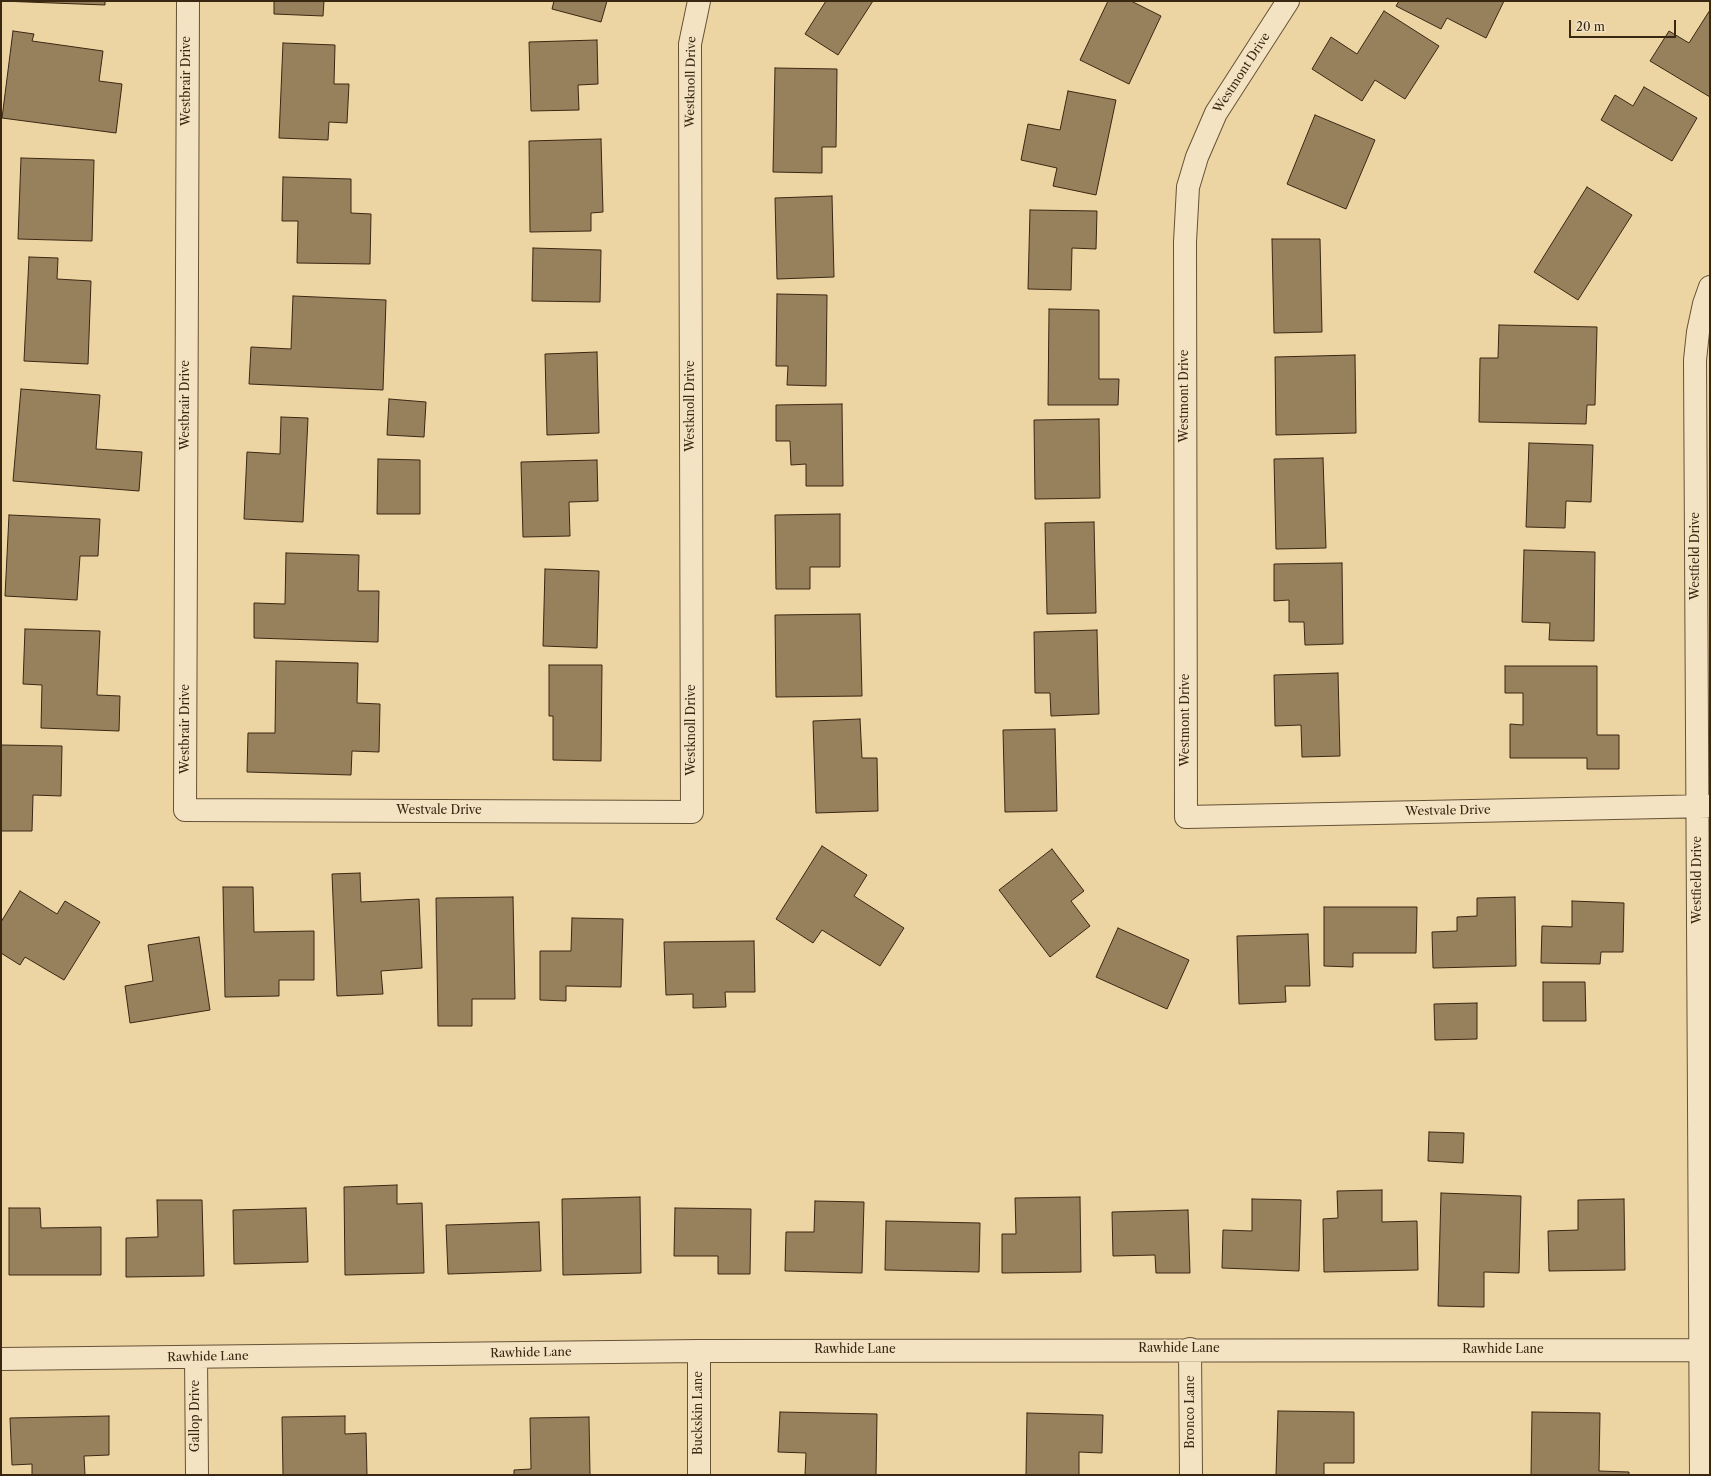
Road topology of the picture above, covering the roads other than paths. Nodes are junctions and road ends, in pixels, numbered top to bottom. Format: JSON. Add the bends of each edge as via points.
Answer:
{"nodes":[{"id":1,"x":188,"y":1,"type":"edge"},
{"id":2,"x":699,"y":1,"type":"edge"},
{"id":3,"x":1288,"y":1,"type":"edge"},
{"id":4,"x":1710,"y":288,"type":"edge"},
{"id":5,"x":1704,"y":806,"type":"edge"},
{"id":6,"x":185,"y":810,"type":"joint"},
{"id":7,"x":692,"y":812,"type":"joint"},
{"id":8,"x":1186,"y":817,"type":"joint"},
{"id":9,"x":1190,"y":1349,"type":"junction"},
{"id":10,"x":1705,"y":1350,"type":"edge"},
{"id":11,"x":699,"y":1351,"type":"junction"},
{"id":12,"x":196,"y":1357,"type":"junction"},
{"id":13,"x":1,"y":1359,"type":"edge"},
{"id":14,"x":197,"y":1475,"type":"edge"},
{"id":15,"x":699,"y":1475,"type":"edge"},
{"id":16,"x":1191,"y":1475,"type":"edge"},
{"id":17,"x":1701,"y":1475,"type":"edge"}],
"edges":[{"from":1,"to":6,"type":"street","name":"Westbrair Drive"},
{"from":2,"to":7,"type":"street","name":"Westknoll Drive","via":[[690,44]]},
{"from":3,"to":8,"type":"street","name":"Westmont Drive","via":[[1216,113],[1197,157],[1188,187],[1185,242]]},
{"from":4,"to":5,"type":"street","name":"Westfield Drive","via":[[1698,332],[1695,360]]},
{"from":5,"to":8,"type":"street","name":"Westvale Drive"},
{"from":5,"to":10,"type":"street","name":"Westfield Drive"},
{"from":6,"to":7,"type":"street","name":"Westvale Drive"},
{"from":9,"to":10,"type":"street","name":"Rawhide Lane"},
{"from":9,"to":11,"type":"street","name":"Rawhide Lane"},
{"from":9,"to":16,"type":"street","name":"Bronco Lane"},
{"from":10,"to":17,"type":"street","name":"Westfield Drive"},
{"from":11,"to":12,"type":"street","name":"Rawhide Lane"},
{"from":11,"to":15,"type":"street","name":"Buckskin Lane"},
{"from":12,"to":13,"type":"street","name":"Rawhide Lane"},
{"from":12,"to":14,"type":"street","name":"Gallop Drive"}]}
